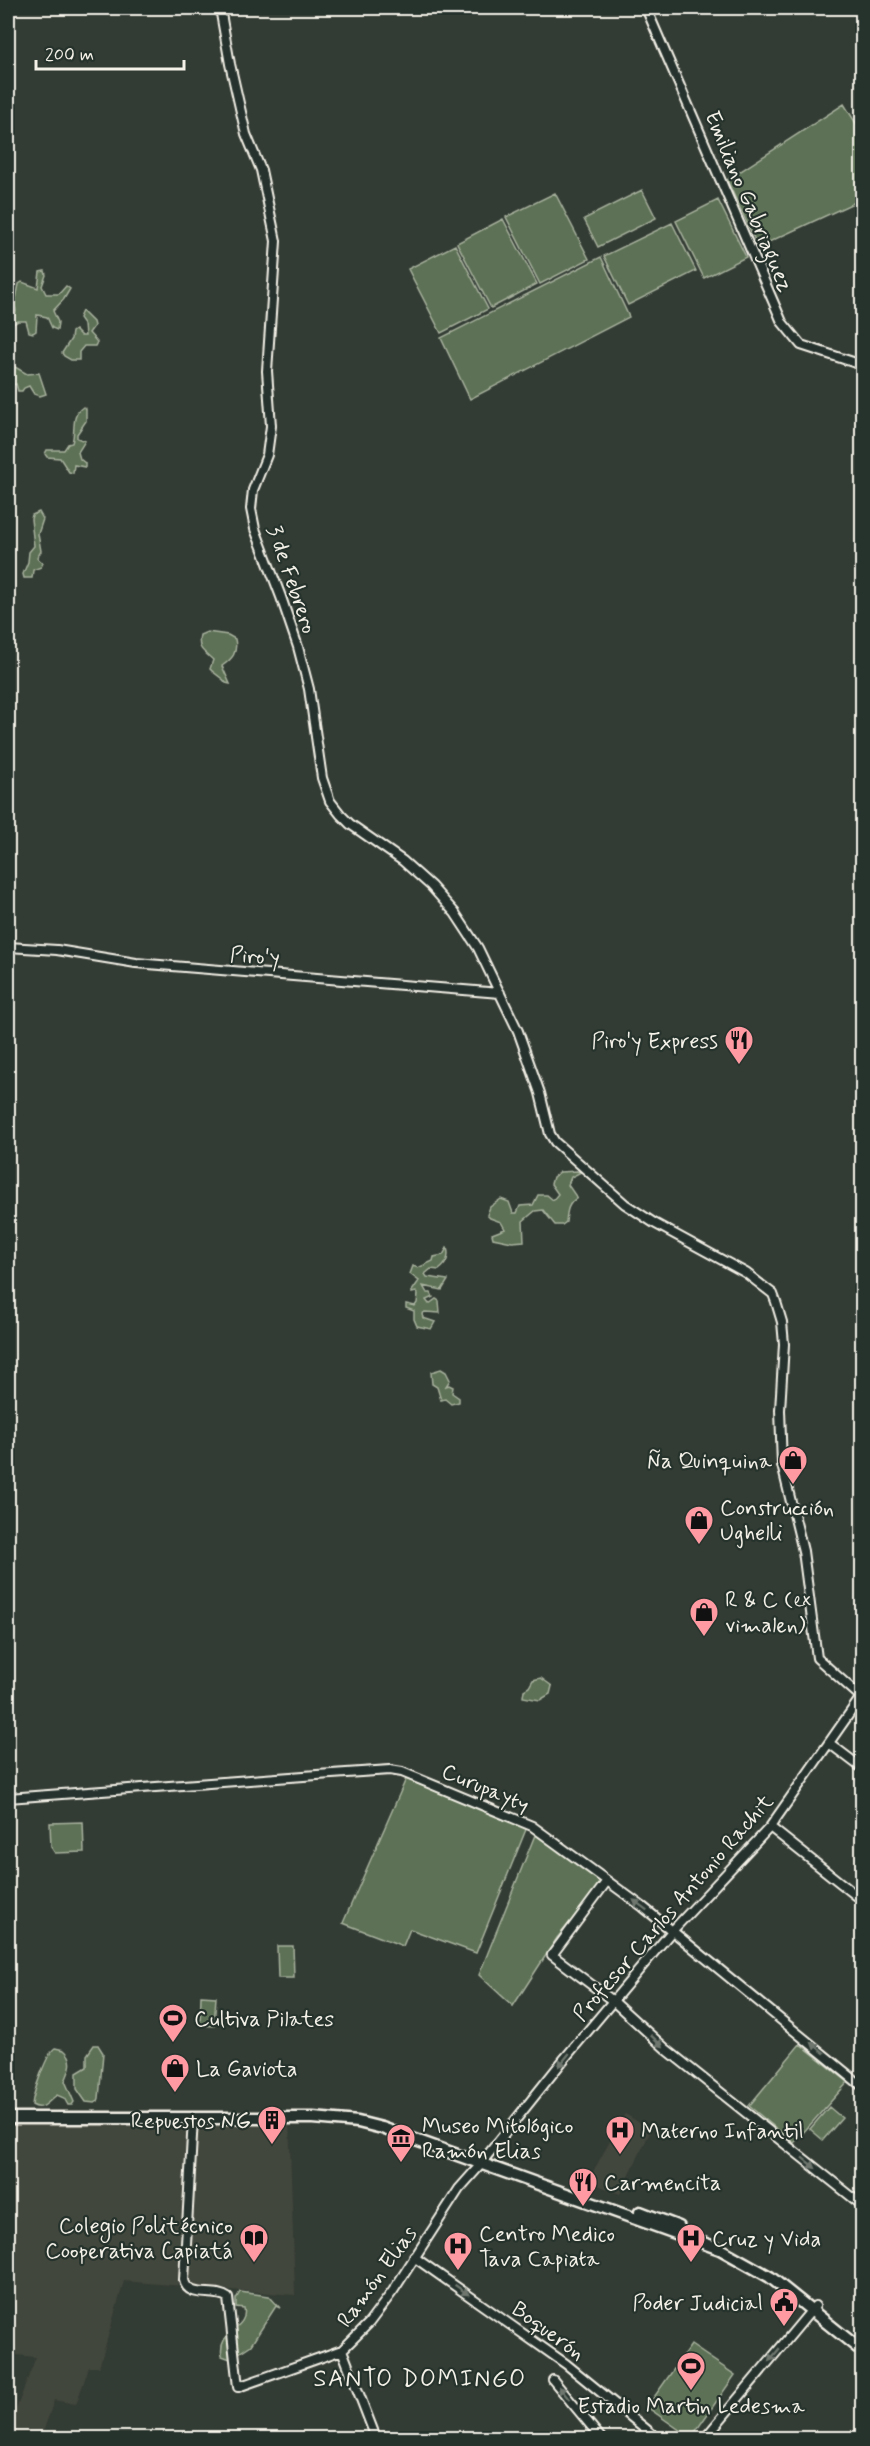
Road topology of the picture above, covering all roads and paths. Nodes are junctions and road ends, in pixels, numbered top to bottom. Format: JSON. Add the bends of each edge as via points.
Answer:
{"nodes":[{"id":1,"x":220,"y":8,"type":"edge"},
{"id":2,"x":646,"y":8,"type":"edge"},
{"id":3,"x":862,"y":365,"type":"edge"},
{"id":4,"x":8,"y":947,"type":"edge"},
{"id":5,"x":500,"y":993,"type":"junction"},
{"id":6,"x":829,"y":1743,"type":"junction"},
{"id":7,"x":862,"y":1768,"type":"edge"},
{"id":8,"x":8,"y":1798,"type":"edge"},
{"id":9,"x":770,"y":1827,"type":"junction"},
{"id":10,"x":607,"y":1881,"type":"junction"},
{"id":11,"x":862,"y":1900,"type":"edge"},
{"id":12,"x":672,"y":1931,"type":"junction"},
{"id":13,"x":613,"y":2001,"type":"junction"},
{"id":14,"x":862,"y":2086,"type":"edge"},
{"id":15,"x":8,"y":2111,"type":"edge"},
{"id":16,"x":8,"y":2118,"type":"edge"},
{"id":17,"x":193,"y":2118,"type":"junction"},
{"id":18,"x":485,"y":2160,"type":"junction"},
{"id":19,"x":862,"y":2205,"type":"edge"},
{"id":20,"x":414,"y":2257,"type":"junction"},
{"id":21,"x":814,"y":2308,"type":"junction"},
{"id":22,"x":862,"y":2344,"type":"edge"},
{"id":23,"x":342,"y":2350,"type":"junction"},
{"id":24,"x":862,"y":2351,"type":"edge"},
{"id":25,"x":553,"y":2380,"type":"dead end"},
{"id":26,"x":376,"y":2439,"type":"edge"},
{"id":27,"x":601,"y":2439,"type":"edge"},
{"id":28,"x":657,"y":2439,"type":"edge"},
{"id":29,"x":705,"y":2439,"type":"edge"}],
"edges":[{"from":1,"to":5,"type":"street","name":"3 de Febrero","via":[[246,134],[261,170],[276,242],[267,371],[271,426],[251,509],[255,530],[298,646],[309,689],[322,778],[330,801],[350,824],[403,861],[455,913]]},
{"from":2,"to":3,"type":"street","name":"Emiliano Gabriaguez","via":[[782,322],[801,345]]},
{"from":4,"to":5,"type":"street","name":"Piro'y","via":[[147,964]]},
{"from":5,"to":6,"type":"street","name":"Profesor Carlos Antonio Rachit","via":[[518,1031],[555,1142],[625,1204],[746,1273],[777,1302],[784,1344],[782,1465],[803,1551],[817,1658],[861,1696]]},
{"from":6,"to":7,"type":"street"},
{"from":6,"to":9,"type":"street","name":"Profesor Carlos Antonio Rachit"},
{"from":8,"to":10,"type":"street","name":"Curupayty","via":[[390,1770],[532,1826]]},
{"from":9,"to":11,"type":"street"},
{"from":9,"to":12,"type":"street","name":"Profesor Carlos Antonio Rachit"},
{"from":12,"to":10,"type":"street","name":"Curupayty","one_way":true},
{"from":10,"to":13,"type":"street","via":[[552,1955]]},
{"from":12,"to":13,"type":"street","name":"Profesor Carlos Antonio Rachit"},
{"from":14,"to":12,"type":"street","name":"Curupayty","one_way":true},
{"from":13,"to":18,"type":"street","name":"Profesor Carlos Antonio Rachit","one_way":true},
{"from":13,"to":19,"type":"street","one_way":true,"via":[[666,2049]]},
{"from":15,"to":18,"type":"highway","via":[[337,2114],[402,2127]]},
{"from":16,"to":17,"type":"highway"},
{"from":17,"to":18,"type":"highway","via":[[358,2122]]},
{"from":17,"to":23,"type":"street","name":"Ramón Elias","via":[[185,2286],[190,2291],[228,2298],[238,2387]]},
{"from":18,"to":20,"type":"street","name":"Ramón Elias","via":[[459,2189]]},
{"from":18,"to":21,"type":"highway","via":[[723,2244],[773,2272]]},
{"from":20,"to":23,"type":"street","name":"Ramón Elias","via":[[369,2323]]},
{"from":20,"to":28,"type":"street","name":"Boquerón","one_way":true,"via":[[566,2364]]},
{"from":21,"to":22,"type":"highway"},
{"from":21,"to":24,"type":"highway"},
{"from":21,"to":29,"type":"street","one_way":true},
{"from":23,"to":26,"type":"street"},
{"from":27,"to":25,"type":"street","one_way":true}]}
